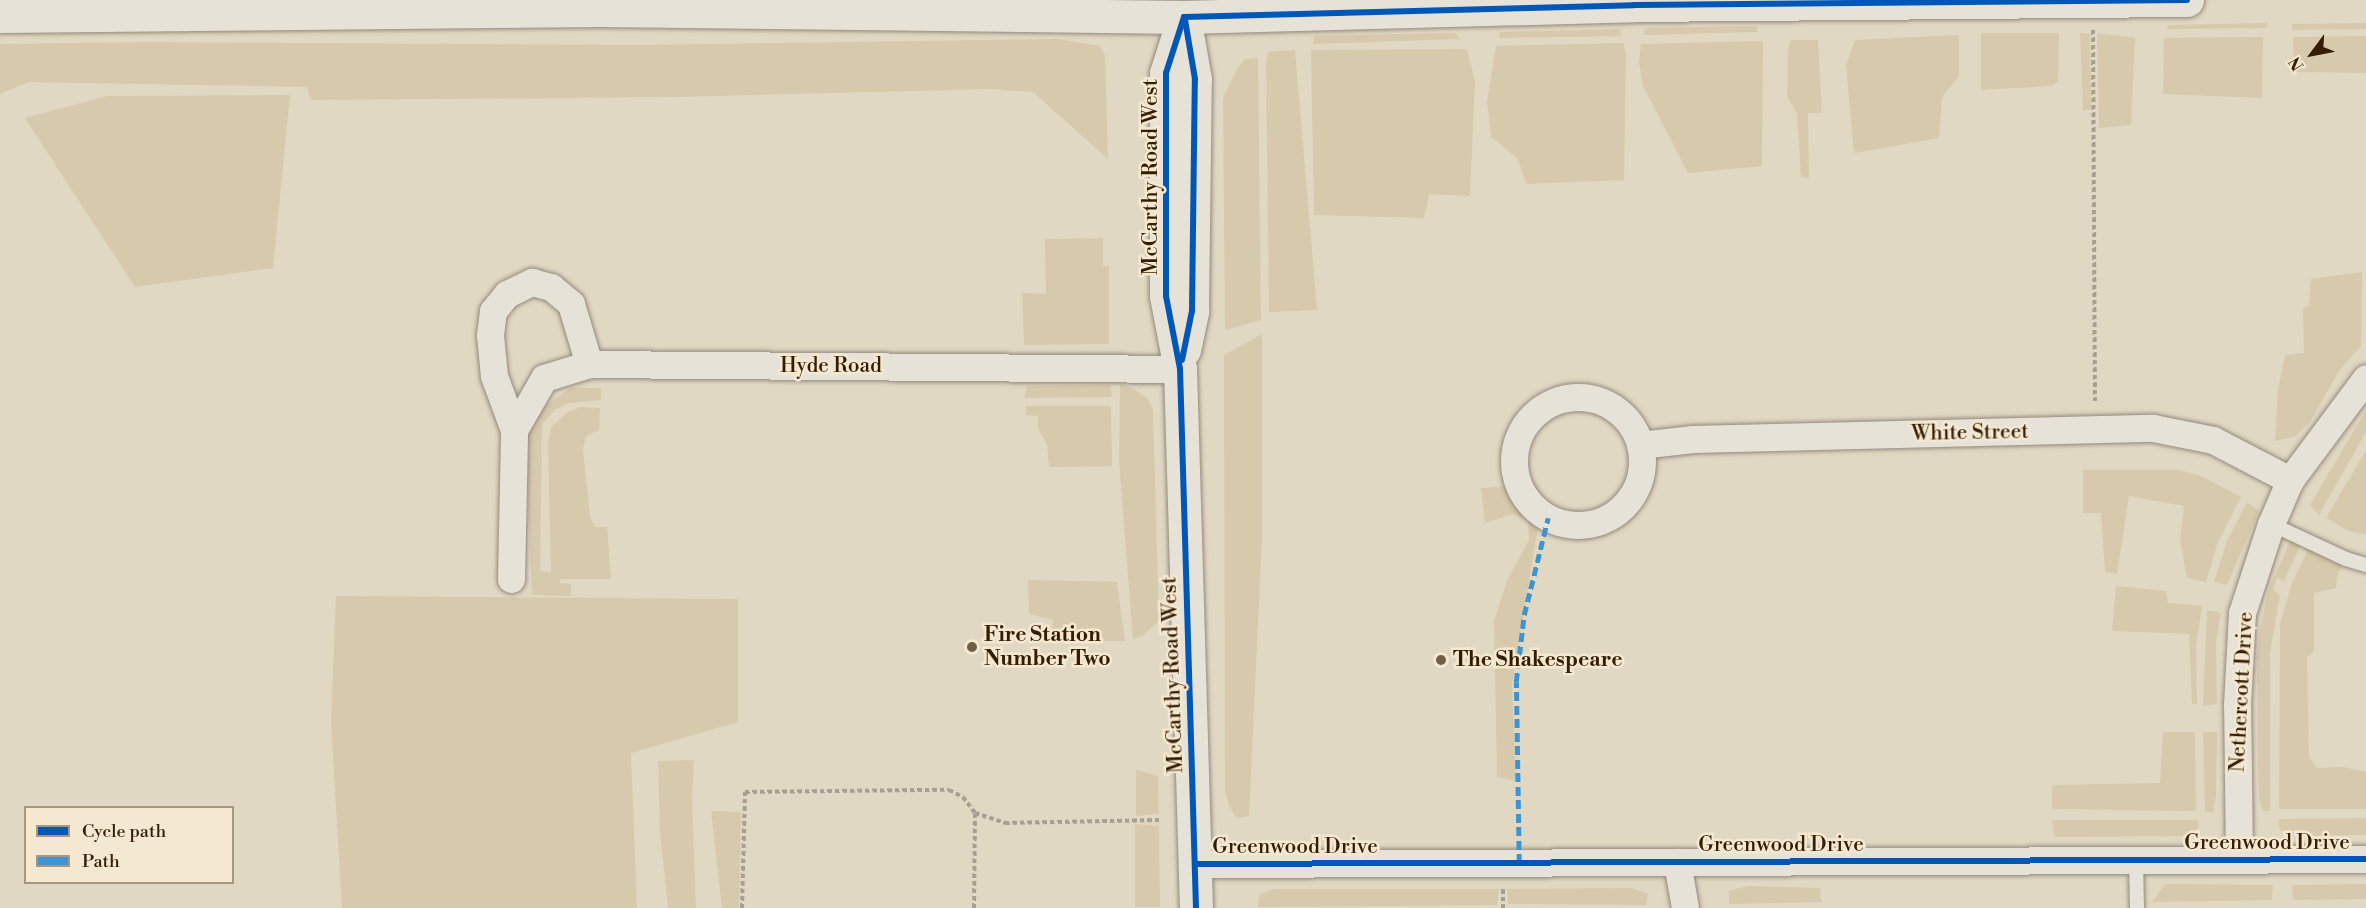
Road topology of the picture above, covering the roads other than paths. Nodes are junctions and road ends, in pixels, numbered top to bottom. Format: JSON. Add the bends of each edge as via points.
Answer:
{"nodes":[{"id":1,"x":2187,"y":0,"type":"edge"},
{"id":2,"x":601,"y":5,"type":"edge"},
{"id":3,"x":1184,"y":8,"type":"edge"},
{"id":4,"x":0,"y":16,"type":"edge"},
{"id":5,"x":589,"y":364,"type":"junction"},
{"id":6,"x":1180,"y":369,"type":"junction"},
{"id":7,"x":2366,"y":378,"type":"edge"},
{"id":8,"x":514,"y":430,"type":"junction"},
{"id":9,"x":1640,"y":445,"type":"junction"},
{"id":10,"x":2290,"y":480,"type":"junction"},
{"id":11,"x":2271,"y":524,"type":"junction"},
{"id":12,"x":2366,"y":565,"type":"edge"},
{"id":13,"x":511,"y":579,"type":"dead end"},
{"id":14,"x":2239,"y":859,"type":"junction"},
{"id":15,"x":2366,"y":859,"type":"edge"},
{"id":16,"x":2136,"y":860,"type":"junction"},
{"id":17,"x":1677,"y":862,"type":"junction"},
{"id":18,"x":1196,"y":864,"type":"junction"},
{"id":19,"x":1196,"y":908,"type":"edge"},
{"id":20,"x":1685,"y":908,"type":"edge"},
{"id":21,"x":2138,"y":908,"type":"edge"}],
"edges":[{"from":1,"to":3,"type":"main road"},
{"from":2,"to":3,"type":"main road"},
{"from":2,"to":4,"type":"main road"},
{"from":3,"to":6,"type":"main road","name":"McCarthy Road West","via":[[1195,78],[1192,311]]},
{"from":5,"to":6,"type":"street","name":"Hyde Road"},
{"from":5,"to":8,"type":"street","name":"Hyde Road","via":[[544,378]]},
{"from":5,"to":8,"type":"street","via":[[571,304],[565,297],[532,282],[507,294],[493,310],[490,334],[494,376]]},
{"from":6,"to":18,"type":"main road","name":"McCarthy Road West"},
{"from":7,"to":10,"type":"street","name":"Nethercott Drive"},
{"from":8,"to":13,"type":"street"},
{"from":9,"to":9,"type":"street","via":[[1629,423],[1613,408],[1593,398],[1571,397],[1550,403],[1529,419],[1515,446],[1516,478],[1530,503],[1548,518],[1576,525],[1592,523],[1613,515],[1629,500],[1642,465]]},
{"from":9,"to":10,"type":"street","name":"White Street","via":[[1693,439],[2153,428],[2213,440]]},
{"from":10,"to":11,"type":"street","name":"Nethercott Drive"},
{"from":11,"to":12,"type":"lane"},
{"from":11,"to":14,"type":"street","name":"Nethercott Drive","via":[[2242,613],[2237,705]]},
{"from":14,"to":15,"type":"street","name":"Greenwood Drive"},
{"from":14,"to":16,"type":"street","name":"Greenwood Drive"},
{"from":16,"to":17,"type":"street","name":"Greenwood Drive"},
{"from":16,"to":21,"type":"lane"},
{"from":17,"to":18,"type":"street","name":"Greenwood Drive"},
{"from":17,"to":20,"type":"street"},
{"from":18,"to":19,"type":"main road","name":"McCarthy Road West"}]}
